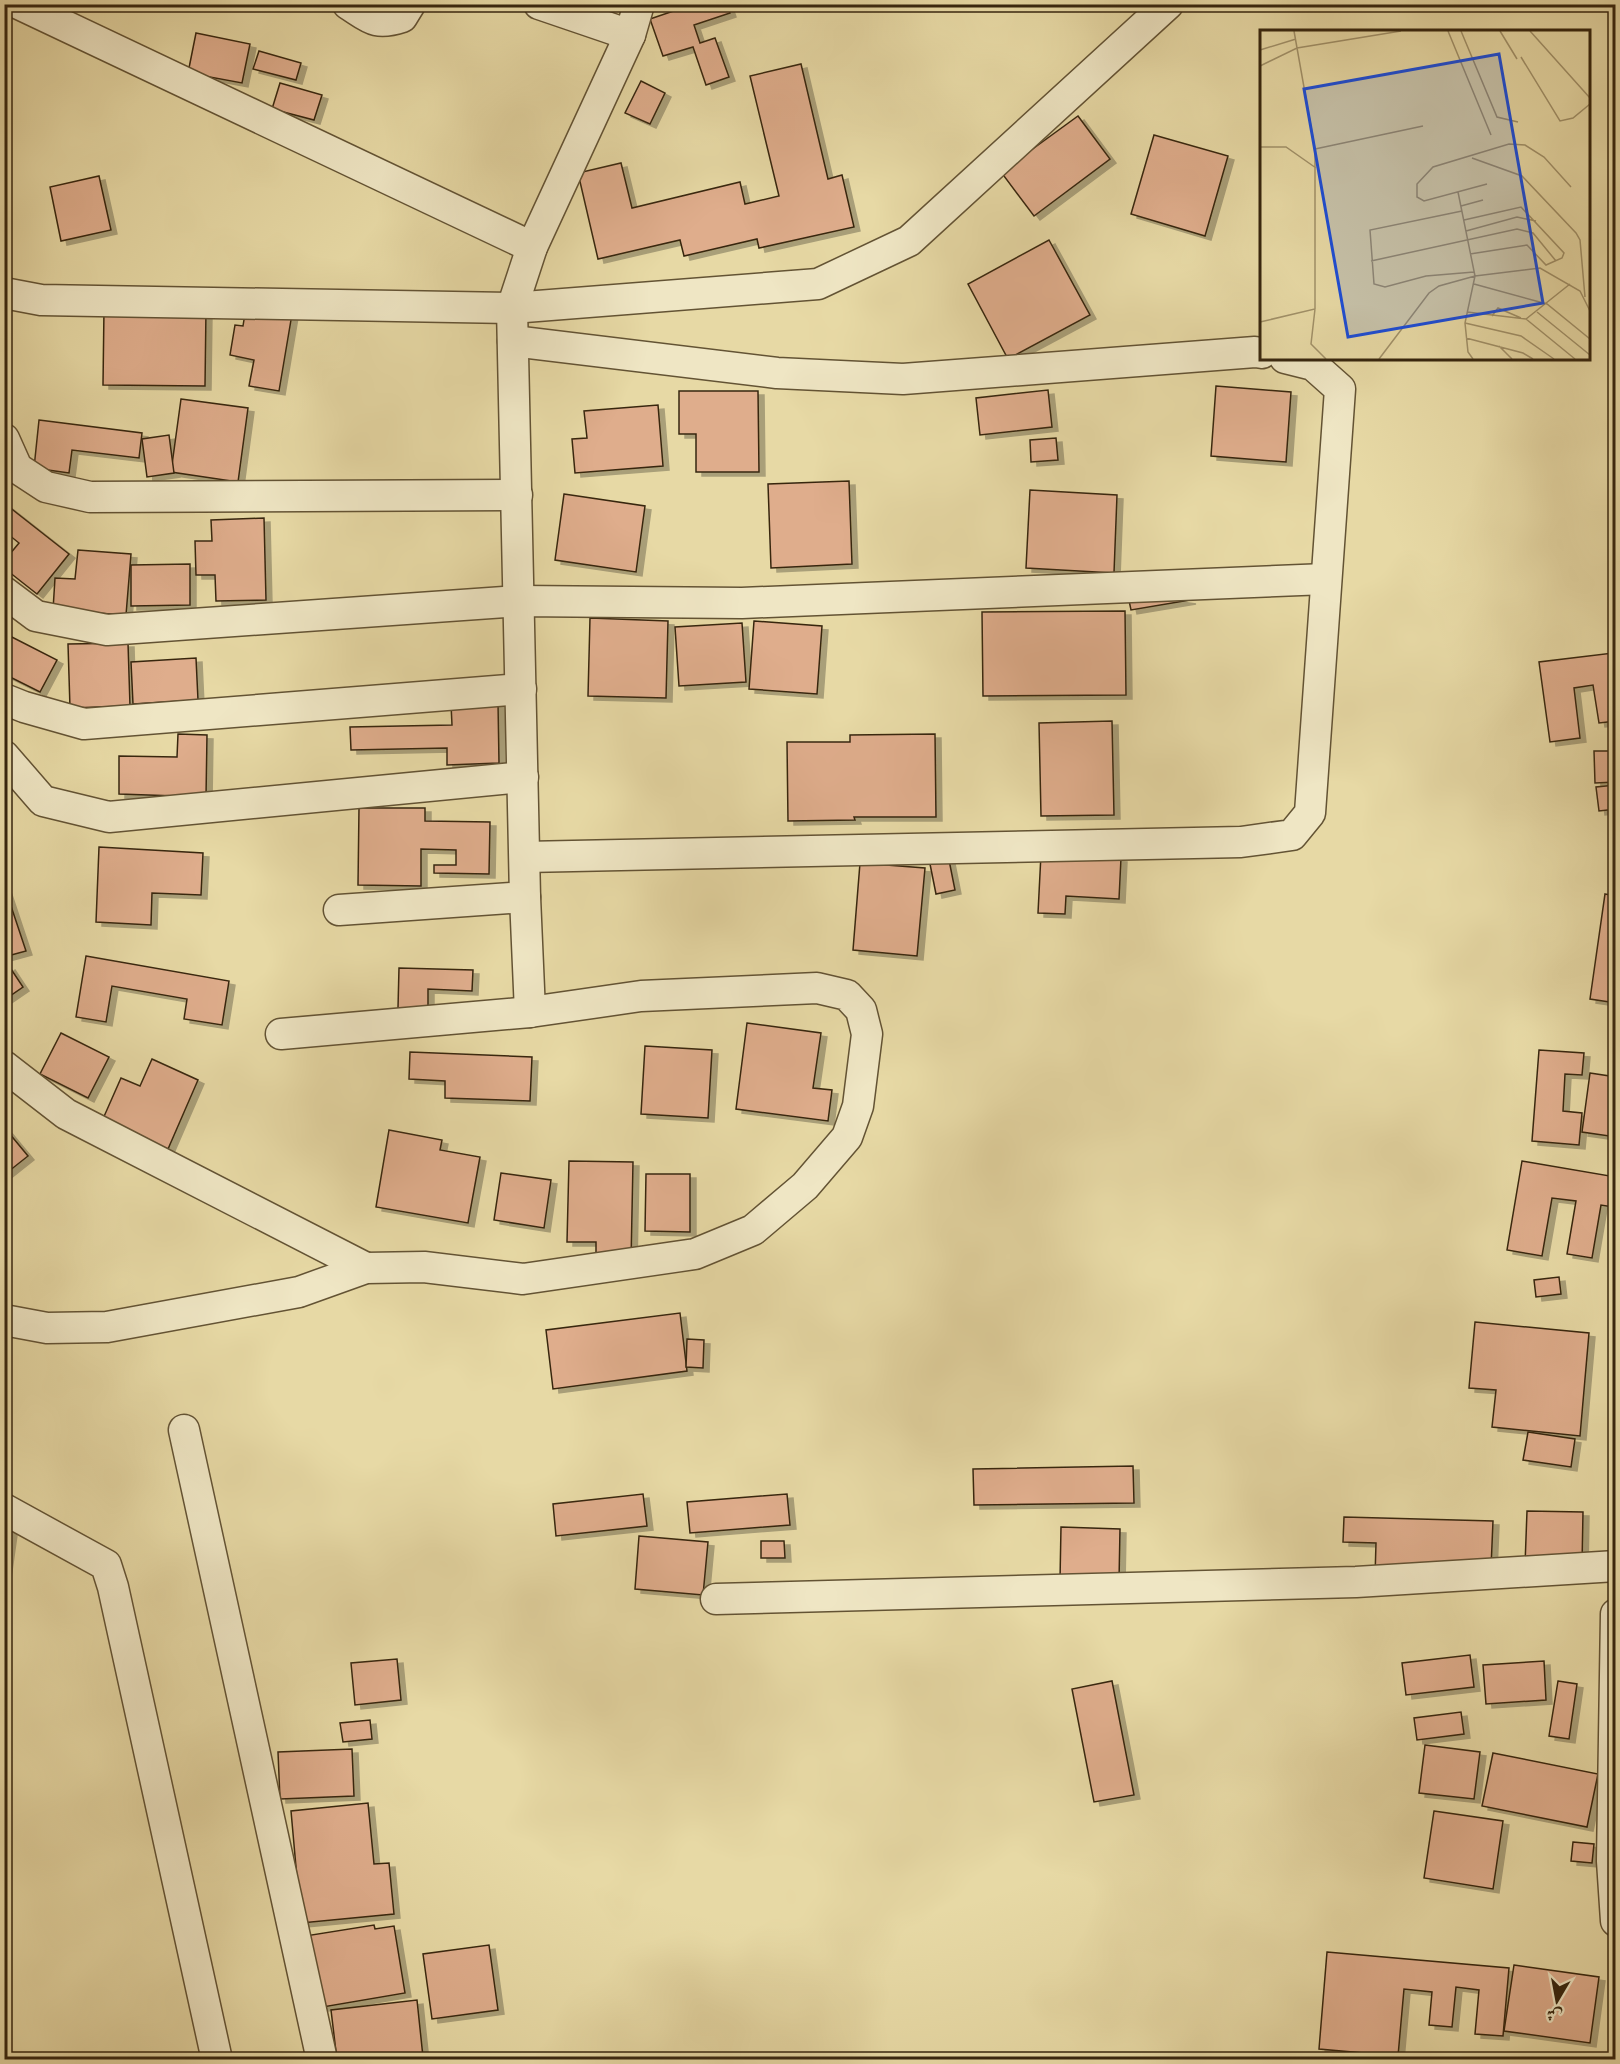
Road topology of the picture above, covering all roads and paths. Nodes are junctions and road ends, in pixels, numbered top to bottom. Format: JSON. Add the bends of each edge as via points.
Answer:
{"nodes":[{"id":1,"x":19,"y":4,"type":"edge"},
{"id":2,"x":348,"y":4,"type":"edge"},
{"id":3,"x":410,"y":4,"type":"edge"},
{"id":4,"x":539,"y":4,"type":"edge"},
{"id":5,"x":639,"y":4,"type":"edge"},
{"id":6,"x":1168,"y":4,"type":"edge"},
{"id":7,"x":630,"y":35,"type":"junction"},
{"id":8,"x":532,"y":247,"type":"junction"},
{"id":9,"x":4,"y":293,"type":"edge"},
{"id":10,"x":512,"y":308,"type":"junction"},
{"id":11,"x":513,"y":341,"type":"junction"},
{"id":12,"x":1260,"y":353,"type":"edge"},
{"id":13,"x":1294,"y":360,"type":"edge"},
{"id":14,"x":4,"y":439,"type":"edge"},
{"id":15,"x":517,"y":495,"type":"junction"},
{"id":16,"x":1326,"y":579,"type":"junction"},
{"id":17,"x":4,"y":592,"type":"edge"},
{"id":18,"x":519,"y":601,"type":"junction"},
{"id":19,"x":521,"y":689,"type":"junction"},
{"id":20,"x":4,"y":699,"type":"edge"},
{"id":21,"x":4,"y":756,"type":"edge"},
{"id":22,"x":523,"y":777,"type":"junction"},
{"id":23,"x":525,"y":857,"type":"junction"},
{"id":24,"x":525,"y":897,"type":"junction"},
{"id":25,"x":339,"y":910,"type":"dead end"},
{"id":26,"x":530,"y":1012,"type":"junction"},
{"id":27,"x":281,"y":1034,"type":"dead end"},
{"id":28,"x":4,"y":1066,"type":"edge"},
{"id":29,"x":366,"y":1268,"type":"junction"},
{"id":30,"x":4,"y":1320,"type":"edge"},
{"id":31,"x":184,"y":1430,"type":"dead end"},
{"id":32,"x":4,"y":1509,"type":"edge"},
{"id":33,"x":1616,"y":1566,"type":"edge"},
{"id":34,"x":716,"y":1599,"type":"dead end"},
{"id":35,"x":1616,"y":1614,"type":"edge"},
{"id":36,"x":1616,"y":1921,"type":"edge"},
{"id":37,"x":217,"y":2060,"type":"edge"},
{"id":38,"x":322,"y":2060,"type":"edge"}],
"edges":[{"from":1,"to":8,"type":"street"},
{"from":2,"to":3,"type":"street","via":[[374,21],[390,21],[402,17]]},
{"from":4,"to":7,"type":"street"},
{"from":5,"to":7,"type":"street"},
{"from":6,"to":10,"type":"street","via":[[909,240],[818,284]]},
{"from":7,"to":8,"type":"street"},
{"from":8,"to":10,"type":"street"},
{"from":9,"to":10,"type":"street","via":[[40,300]]},
{"from":10,"to":11,"type":"street"},
{"from":11,"to":12,"type":"street","via":[[777,373],[903,379]]},
{"from":11,"to":15,"type":"street"},
{"from":13,"to":16,"type":"street","via":[[1313,365],[1340,389]]},
{"from":14,"to":15,"type":"street","via":[[17,468],[46,487],[90,497]]},
{"from":15,"to":18,"type":"street"},
{"from":16,"to":18,"type":"street","via":[[753,602]]},
{"from":16,"to":23,"type":"street","via":[[1310,813],[1292,835],[1241,842]]},
{"from":17,"to":18,"type":"street","via":[[36,616],[107,630]]},
{"from":18,"to":19,"type":"street"},
{"from":19,"to":20,"type":"street","via":[[84,724]]},
{"from":19,"to":22,"type":"street"},
{"from":21,"to":22,"type":"street","via":[[43,801],[109,816]]},
{"from":22,"to":23,"type":"street"},
{"from":23,"to":24,"type":"street"},
{"from":24,"to":25,"type":"street"},
{"from":24,"to":26,"type":"street"},
{"from":26,"to":27,"type":"street"},
{"from":26,"to":29,"type":"street","via":[[641,996],[817,988],[846,995],[861,1010],[867,1034],[858,1106],[847,1137],[805,1186],[753,1230],[695,1254],[524,1279],[424,1267]]},
{"from":28,"to":29,"type":"street","via":[[66,1114]]},
{"from":29,"to":30,"type":"street","via":[[299,1292],[107,1327],[47,1328]]},
{"from":31,"to":38,"type":"street"},
{"from":32,"to":37,"type":"street","via":[[106,1565]]},
{"from":33,"to":34,"type":"street","via":[[1356,1582]]},
{"from":35,"to":36,"type":"street","via":[[1612,1861]]}]}
